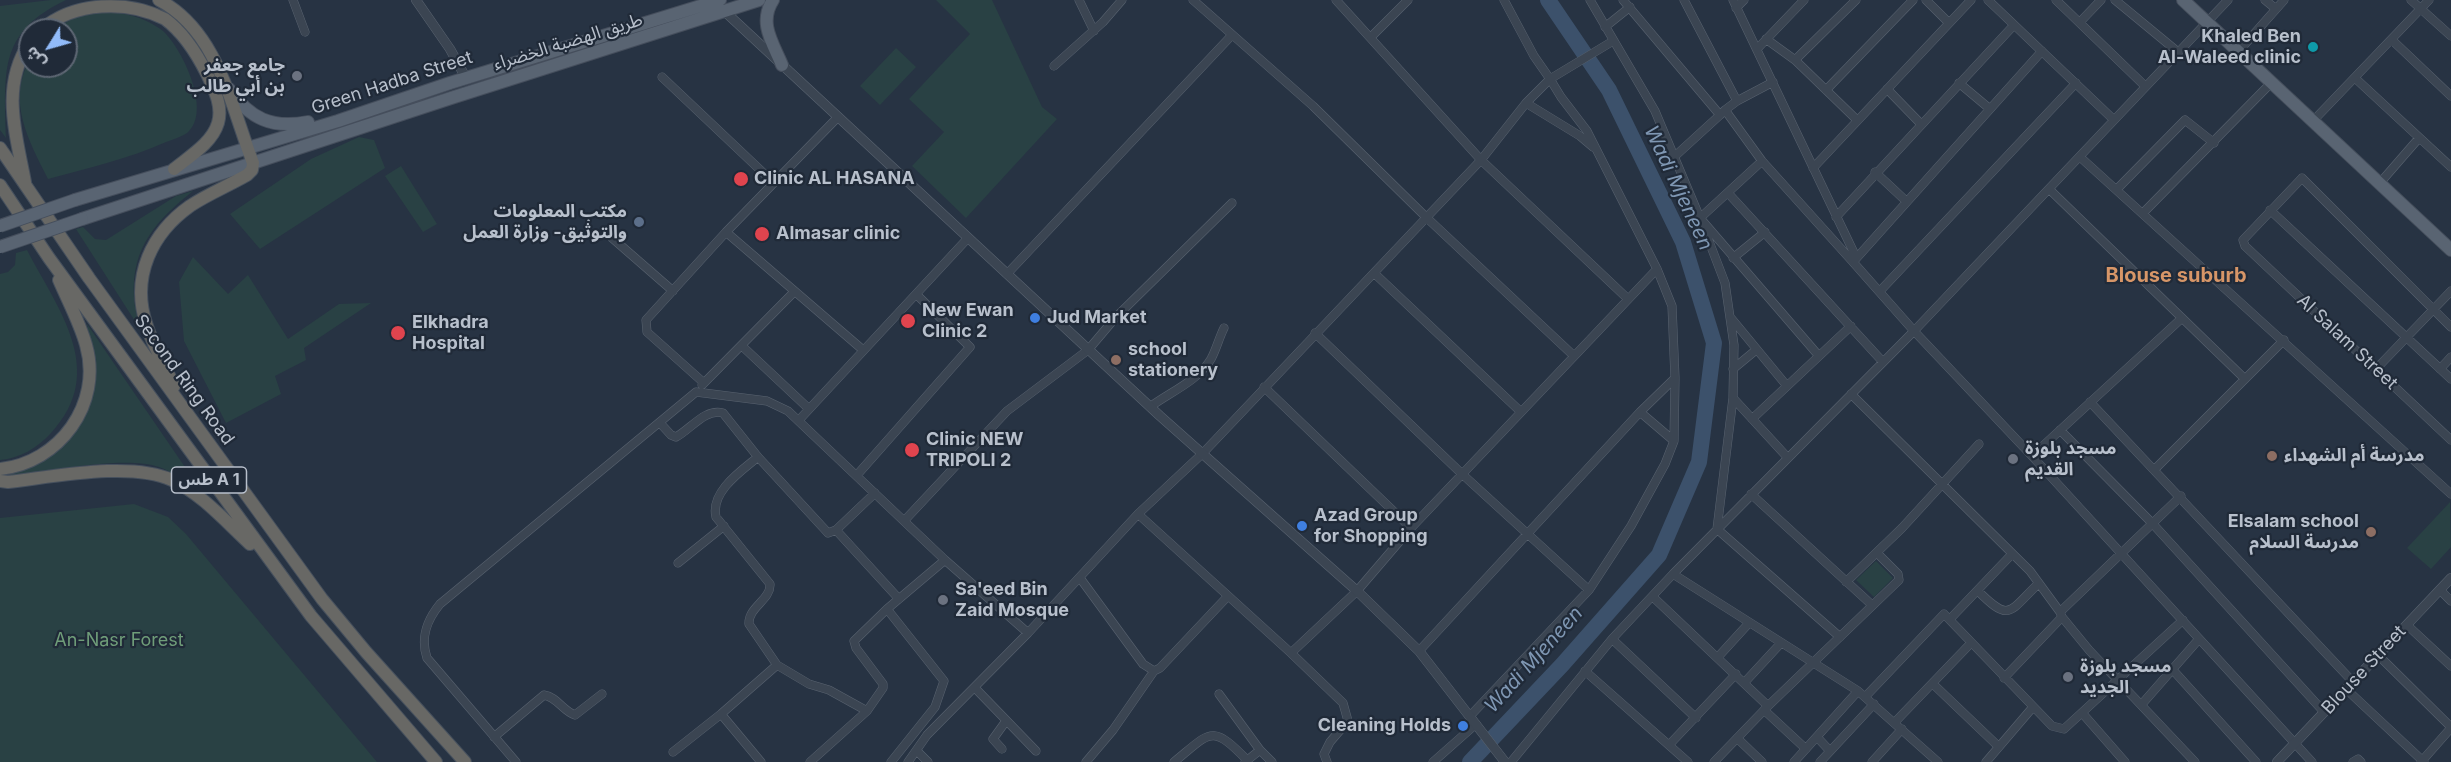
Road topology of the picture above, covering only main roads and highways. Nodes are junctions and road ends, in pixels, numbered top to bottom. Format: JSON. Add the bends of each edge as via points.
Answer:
{"nodes":[{"id":1,"x":159,"y":0,"type":"edge"},
{"id":2,"x":759,"y":0,"type":"edge"},
{"id":3,"x":773,"y":0,"type":"edge"},
{"id":4,"x":2183,"y":0,"type":"edge"},
{"id":5,"x":719,"y":3,"type":"edge"},
{"id":6,"x":57,"y":18,"type":"edge"},
{"id":7,"x":18,"y":64,"type":"edge"},
{"id":8,"x":782,"y":65,"type":"road end"},
{"id":9,"x":226,"y":85,"type":"junction"},
{"id":10,"x":357,"y":114,"type":"junction"},
{"id":11,"x":247,"y":147,"type":"junction"},
{"id":12,"x":0,"y":148,"type":"edge"},
{"id":13,"x":253,"y":163,"type":"junction"},
{"id":14,"x":174,"y":169,"type":"junction"},
{"id":15,"x":0,"y":185,"type":"edge"},
{"id":16,"x":26,"y":186,"type":"junction"},
{"id":17,"x":0,"y":226,"type":"edge"},
{"id":18,"x":0,"y":247,"type":"edge"},
{"id":19,"x":2451,"y":250,"type":"edge"},
{"id":20,"x":49,"y":258,"type":"junction"},
{"id":21,"x":183,"y":410,"type":"junction"},
{"id":22,"x":0,"y":469,"type":"edge"},
{"id":23,"x":0,"y":481,"type":"edge"},
{"id":24,"x":271,"y":563,"type":"junction"},
{"id":25,"x":436,"y":762,"type":"edge"},
{"id":26,"x":465,"y":762,"type":"edge"}],
"edges":[{"from":1,"to":9,"type":"highway","via":[[188,21]]},
{"from":2,"to":5,"type":"main road"},
{"from":3,"to":8,"type":"main road","via":[[766,24]]},
{"from":4,"to":19,"type":"main road"},
{"from":5,"to":10,"type":"main road","name":"Green Hadba Street"},
{"from":5,"to":13,"type":"main road","name":"طريق الهضبة الخضراء"},
{"from":6,"to":14,"type":"highway","via":[[86,6],[111,3],[160,16],[179,31],[211,82],[219,116],[214,132],[204,144]]},
{"from":7,"to":16,"type":"highway","via":[[11,95],[12,115]]},
{"from":9,"to":10,"type":"main road","via":[[246,110],[271,122],[293,125]]},
{"from":9,"to":11,"type":"highway"},
{"from":10,"to":11,"type":"main road","name":"Green Hadba Street"},
{"from":11,"to":13,"type":"highway"},
{"from":11,"to":14,"type":"main road","name":"Green Hadba Street"},
{"from":12,"to":16,"type":"highway","name":"Second Ring Road","number":"طس A 1"},
{"from":13,"to":18,"type":"main road","name":"طريق الهضبة الخضراء","bridge":true},
{"from":13,"to":21,"type":"highway","via":[[247,175],[176,217],[148,254],[141,300],[146,323]]},
{"from":14,"to":17,"type":"main road","name":"Green Hadba Street","bridge":true},
{"from":15,"to":20,"type":"highway","number":"طس A 1"},
{"from":16,"to":21,"type":"highway","name":"Second Ring Road","number":"طس A 1"},
{"from":20,"to":22,"type":"highway","via":[[87,346],[88,389],[72,427],[57,446],[18,467]]},
{"from":20,"to":24,"type":"highway","number":"طس A 1"},
{"from":21,"to":26,"type":"highway","name":"Second Ring Road","number":"طس A 1","via":[[322,599]]},
{"from":23,"to":24,"type":"highway","via":[[113,471],[170,479],[195,494]]},
{"from":24,"to":25,"type":"highway","number":"طس A 1","via":[[324,633]]}]}
